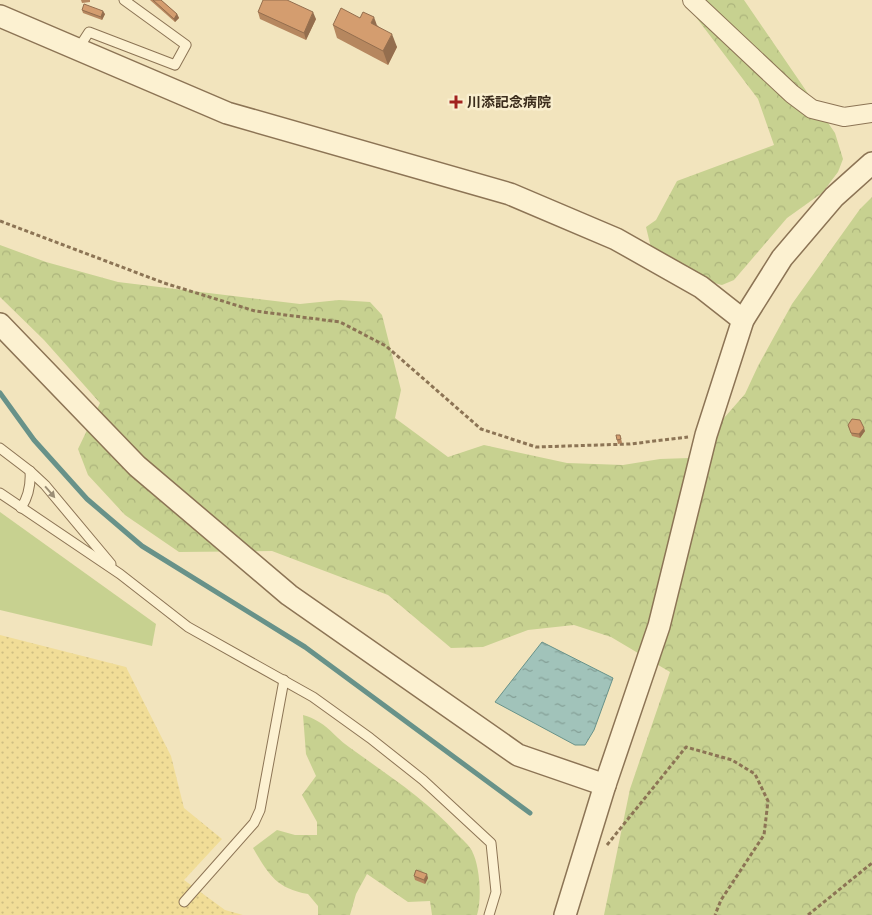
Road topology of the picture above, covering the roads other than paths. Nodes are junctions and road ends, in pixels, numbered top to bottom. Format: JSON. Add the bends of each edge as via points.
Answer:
{"nodes":[{"id":1,"x":124,"y":0,"type":"edge"},
{"id":2,"x":692,"y":0,"type":"edge"},
{"id":3,"x":0,"y":16,"type":"edge"},
{"id":4,"x":78,"y":49,"type":"junction"},
{"id":5,"x":872,"y":113,"type":"edge"},
{"id":6,"x":872,"y":163,"type":"edge"},
{"id":7,"x":743,"y":320,"type":"junction"},
{"id":8,"x":0,"y":324,"type":"edge"},
{"id":9,"x":0,"y":448,"type":"edge"},
{"id":10,"x":30,"y":471,"type":"junction"},
{"id":11,"x":0,"y":493,"type":"edge"},
{"id":12,"x":21,"y":508,"type":"junction"},
{"id":13,"x":120,"y":574,"type":"junction"},
{"id":14,"x":284,"y":680,"type":"junction"},
{"id":15,"x":605,"y":785,"type":"junction"},
{"id":16,"x":184,"y":902,"type":"dead end"},
{"id":17,"x":489,"y":915,"type":"edge"},
{"id":18,"x":565,"y":915,"type":"edge"}],
"edges":[{"from":1,"to":4,"type":"lane","via":[[186,45],[175,65],[89,32]]},
{"from":2,"to":5,"type":"street","via":[[812,109],[844,117]]},
{"from":3,"to":4,"type":"street"},
{"from":4,"to":7,"type":"street","via":[[227,113],[510,194],[616,238],[701,288]]},
{"from":6,"to":7,"type":"street","via":[[834,197],[782,258]]},
{"from":7,"to":15,"type":"street","via":[[706,435],[659,626]]},
{"from":8,"to":15,"type":"street","via":[[137,466],[289,595],[518,755]]},
{"from":9,"to":10,"type":"lane"},
{"from":10,"to":12,"type":"lane","via":[[31,483]]},
{"from":10,"to":13,"type":"lane","one_way":true},
{"from":11,"to":12,"type":"lane"},
{"from":12,"to":13,"type":"lane"},
{"from":13,"to":14,"type":"lane","via":[[188,627]]},
{"from":14,"to":16,"type":"lane","via":[[260,810],[254,823]]},
{"from":14,"to":17,"type":"lane","via":[[362,732],[423,780],[491,843],[496,892]]},
{"from":15,"to":18,"type":"street"}]}
